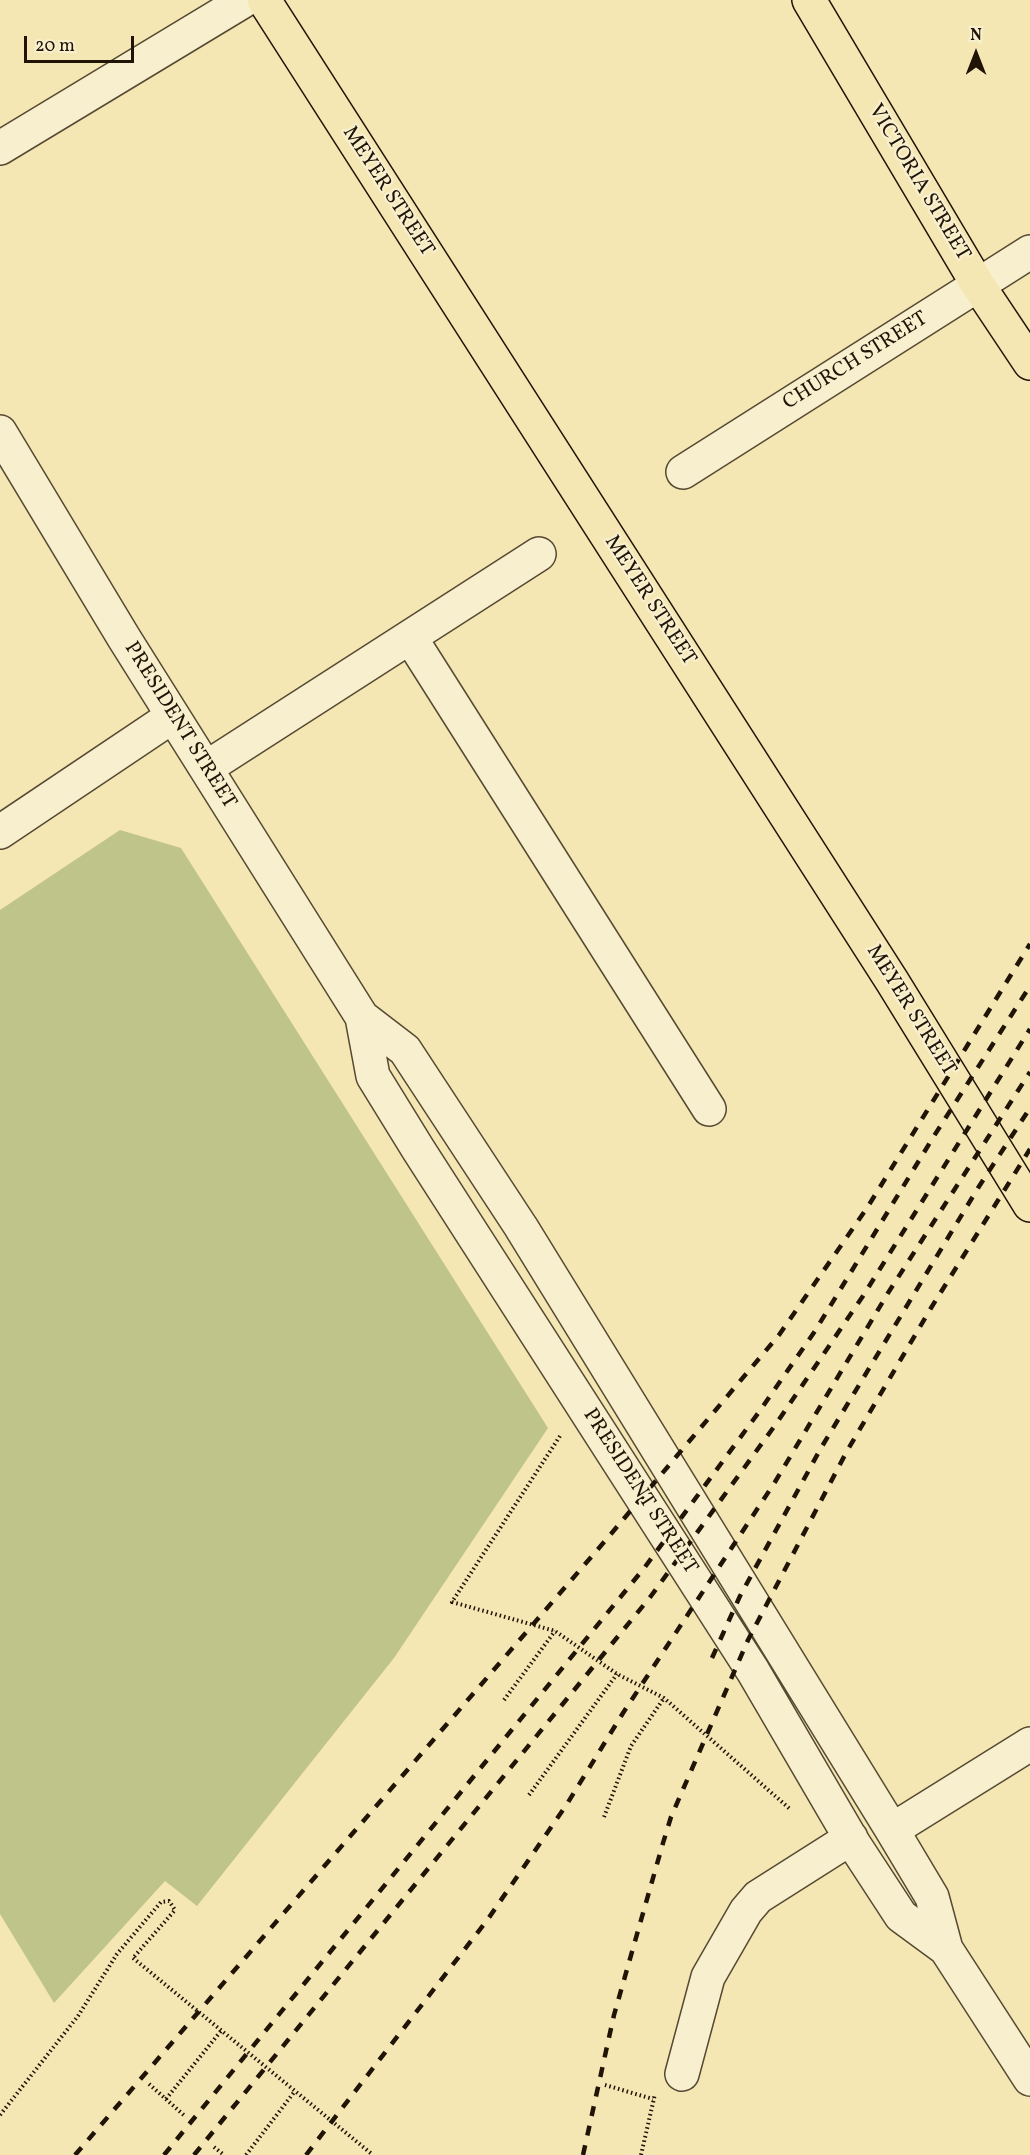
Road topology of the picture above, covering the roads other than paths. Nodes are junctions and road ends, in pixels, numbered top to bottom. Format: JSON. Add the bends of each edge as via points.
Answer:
{"nodes":[{"id":1,"x":244,"y":0,"type":"edge"},
{"id":2,"x":264,"y":0,"type":"edge"},
{"id":3,"x":810,"y":0,"type":"edge"},
{"id":4,"x":0,"y":148,"type":"edge"},
{"id":5,"x":1030,"y":252,"type":"edge"},
{"id":6,"x":978,"y":285,"type":"junction"},
{"id":7,"x":1030,"y":363,"type":"edge"},
{"id":8,"x":0,"y":432,"type":"edge"},
{"id":9,"x":683,"y":472,"type":"dead end"},
{"id":10,"x":539,"y":554,"type":"dead end"},
{"id":11,"x":410,"y":637,"type":"junction"},
{"id":12,"x":173,"y":716,"type":"junction"},
{"id":13,"x":206,"y":768,"type":"junction"},
{"id":14,"x":0,"y":832,"type":"edge"},
{"id":15,"x":362,"y":1017,"type":"junction"},
{"id":16,"x":709,"y":1109,"type":"dead end"},
{"id":17,"x":1030,"y":1205,"type":"edge"},
{"id":18,"x":1030,"y":1744,"type":"edge"},
{"id":19,"x":892,"y":1830,"type":"junction"},
{"id":20,"x":851,"y":1838,"type":"junction"},
{"id":21,"x":945,"y":1949,"type":"junction"},
{"id":22,"x":682,"y":2074,"type":"road end"},
{"id":23,"x":1030,"y":2079,"type":"edge"}],
"edges":[{"from":1,"to":4,"type":"street"},
{"from":2,"to":17,"type":"main road","name":"MEYER STREET","via":[[892,981]]},
{"from":3,"to":6,"type":"main road","name":"VICTORIA STREET"},
{"from":5,"to":6,"type":"street","name":"CHURCH STREET"},
{"from":6,"to":7,"type":"main road","name":"VICTORIA STREET"},
{"from":6,"to":9,"type":"street","name":"CHURCH STREET"},
{"from":8,"to":12,"type":"street","name":"PRESIDENT STREET"},
{"from":10,"to":11,"type":"street"},
{"from":11,"to":13,"type":"street"},
{"from":11,"to":16,"type":"street"},
{"from":12,"to":13,"type":"street","name":"PRESIDENT STREET"},
{"from":12,"to":14,"type":"street"},
{"from":13,"to":15,"type":"street","name":"PRESIDENT STREET"},
{"from":15,"to":19,"type":"street","name":"PRESIDENT STREET","via":[[405,1050],[502,1198]]},
{"from":15,"to":20,"type":"street","name":"PRESIDENT STREET","via":[[373,1076],[753,1671]]},
{"from":18,"to":19,"type":"street"},
{"from":19,"to":21,"type":"street","name":"PRESIDENT STREET","via":[[932,1897]]},
{"from":20,"to":21,"type":"street","name":"PRESIDENT STREET","via":[[901,1916]]},
{"from":20,"to":22,"type":"street","via":[[758,1897],[746,1911],[708,1977]]},
{"from":21,"to":23,"type":"street","name":"PRESIDENT STREET"}]}
